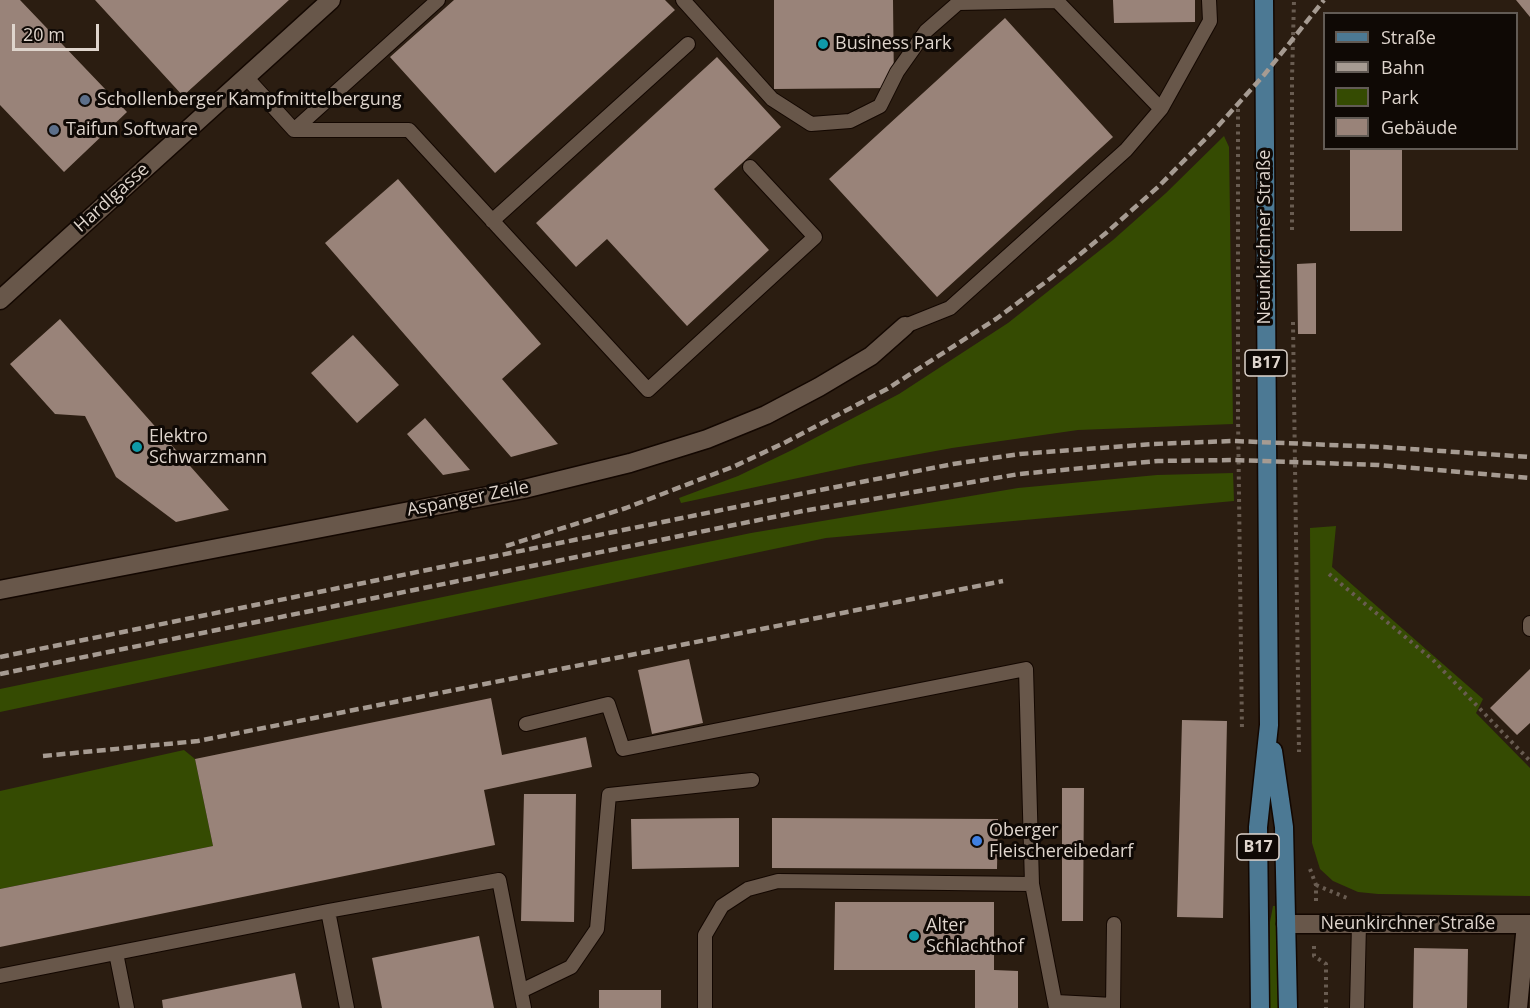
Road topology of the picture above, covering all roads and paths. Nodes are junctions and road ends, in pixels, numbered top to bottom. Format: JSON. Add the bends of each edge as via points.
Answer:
{"nodes":[{"id":1,"x":331,"y":0,"type":"edge"},
{"id":2,"x":438,"y":0,"type":"edge"},
{"id":3,"x":683,"y":0,"type":"edge"},
{"id":4,"x":1209,"y":0,"type":"edge"},
{"id":5,"x":1264,"y":0,"type":"edge"},
{"id":6,"x":1294,"y":0,"type":"edge"},
{"id":7,"x":688,"y":44,"type":"dead end"},
{"id":8,"x":246,"y":77,"type":"junction"},
{"id":9,"x":1238,"y":106,"type":"dead end"},
{"id":10,"x":1161,"y":109,"type":"junction"},
{"id":11,"x":294,"y":130,"type":"junction"},
{"id":12,"x":750,"y":167,"type":"dead end"},
{"id":13,"x":492,"y":221,"type":"junction"},
{"id":14,"x":1292,"y":240,"type":"dead end"},
{"id":15,"x":0,"y":300,"type":"edge"},
{"id":16,"x":1293,"y":311,"type":"dead end"},
{"id":17,"x":905,"y":326,"type":"joint"},
{"id":18,"x":1329,"y":574,"type":"dead end"},
{"id":19,"x":0,"y":590,"type":"edge"},
{"id":20,"x":1530,"y":623,"type":"edge"},
{"id":21,"x":1530,"y":629,"type":"edge"},
{"id":22,"x":526,"y":724,"type":"dead end"},
{"id":23,"x":1269,"y":725,"type":"junction"},
{"id":24,"x":1242,"y":741,"type":"dead end"},
{"id":25,"x":1299,"y":760,"type":"dead end"},
{"id":26,"x":1530,"y":761,"type":"edge"},
{"id":27,"x":752,"y":780,"type":"dead end"},
{"id":28,"x":1308,"y":865,"type":"dead end"},
{"id":29,"x":1032,"y":884,"type":"junction"},
{"id":30,"x":328,"y":911,"type":"junction"},
{"id":31,"x":1114,"y":924,"type":"dead end"},
{"id":32,"x":1286,"y":924,"type":"junction"},
{"id":33,"x":1314,"y":924,"type":"junction"},
{"id":34,"x":1359,"y":924,"type":"junction"},
{"id":35,"x":1528,"y":924,"type":"edge"},
{"id":36,"x":116,"y":953,"type":"junction"},
{"id":37,"x":0,"y":976,"type":"edge"},
{"id":38,"x":521,"y":991,"type":"junction"},
{"id":39,"x":1056,"y":1005,"type":"edge"},
{"id":40,"x":1113,"y":1006,"type":"edge"},
{"id":41,"x":127,"y":1008,"type":"edge"},
{"id":42,"x":347,"y":1008,"type":"edge"},
{"id":43,"x":524,"y":1008,"type":"edge"},
{"id":44,"x":705,"y":1008,"type":"edge"},
{"id":45,"x":1260,"y":1008,"type":"edge"},
{"id":46,"x":1288,"y":1008,"type":"edge"},
{"id":47,"x":1326,"y":1008,"type":"edge"},
{"id":48,"x":1357,"y":1008,"type":"edge"},
{"id":49,"x":1518,"y":1008,"type":"edge"}],
"edges":[{"from":1,"to":8,"type":"street","name":"Hardlgasse"},
{"from":2,"to":11,"type":"lane"},
{"from":3,"to":10,"type":"lane","via":[[772,99],[811,124],[850,121],[880,106],[897,72],[926,31],[958,3],[1057,1]]},
{"from":4,"to":10,"type":"lane","via":[[1210,21]]},
{"from":5,"to":23,"type":"main road","name":"Neunkirchner Straße","number":"B17"},
{"from":6,"to":14,"type":"path"},
{"from":7,"to":13,"type":"lane"},
{"from":8,"to":11,"type":"lane"},
{"from":8,"to":15,"type":"street","name":"Hardlgasse"},
{"from":9,"to":24,"type":"path"},
{"from":10,"to":17,"type":"lane","via":[[1126,150],[950,308]]},
{"from":11,"to":13,"type":"lane","via":[[409,130]]},
{"from":12,"to":13,"type":"lane","via":[[815,237],[648,390]]},
{"from":16,"to":25,"type":"path"},
{"from":17,"to":19,"type":"street","name":"Aspanger Zeile","via":[[871,356],[766,415],[630,463],[524,489]]},
{"from":18,"to":26,"type":"path","via":[[1433,660]]},
{"from":20,"to":21,"type":"lane"},
{"from":22,"to":29,"type":"lane","via":[[608,704],[623,749],[1026,669]]},
{"from":23,"to":32,"type":"main road","name":"Neunkirchner Straße","number":"B17","via":[[1284,827]]},
{"from":23,"to":45,"type":"main road","name":"Neunkirchner Straße","number":"B17","via":[[1258,827]]},
{"from":27,"to":38,"type":"lane","via":[[609,795],[597,929],[571,967]]},
{"from":28,"to":33,"type":"path","via":[[1316,885]]},
{"from":29,"to":39,"type":"lane"},
{"from":29,"to":44,"type":"lane","via":[[778,881],[748,889],[722,906],[705,935]]},
{"from":30,"to":36,"type":"lane"},
{"from":30,"to":38,"type":"lane","via":[[499,880]]},
{"from":30,"to":42,"type":"lane"},
{"from":31,"to":40,"type":"lane"},
{"from":32,"to":33,"type":"street","name":"Neunkirchner Straße"},
{"from":32,"to":46,"type":"main road","name":"Neunkirchner Straße","number":"B17"},
{"from":33,"to":34,"type":"street","name":"Neunkirchner Straße"},
{"from":33,"to":47,"type":"path","via":[[1314,956],[1326,964]]},
{"from":34,"to":35,"type":"street","name":"Neunkirchner Straße"},
{"from":34,"to":48,"type":"lane"},
{"from":35,"to":49,"type":"street"},
{"from":36,"to":37,"type":"lane"},
{"from":36,"to":41,"type":"lane"},
{"from":38,"to":43,"type":"lane"},
{"from":39,"to":40,"type":"lane"}]}
